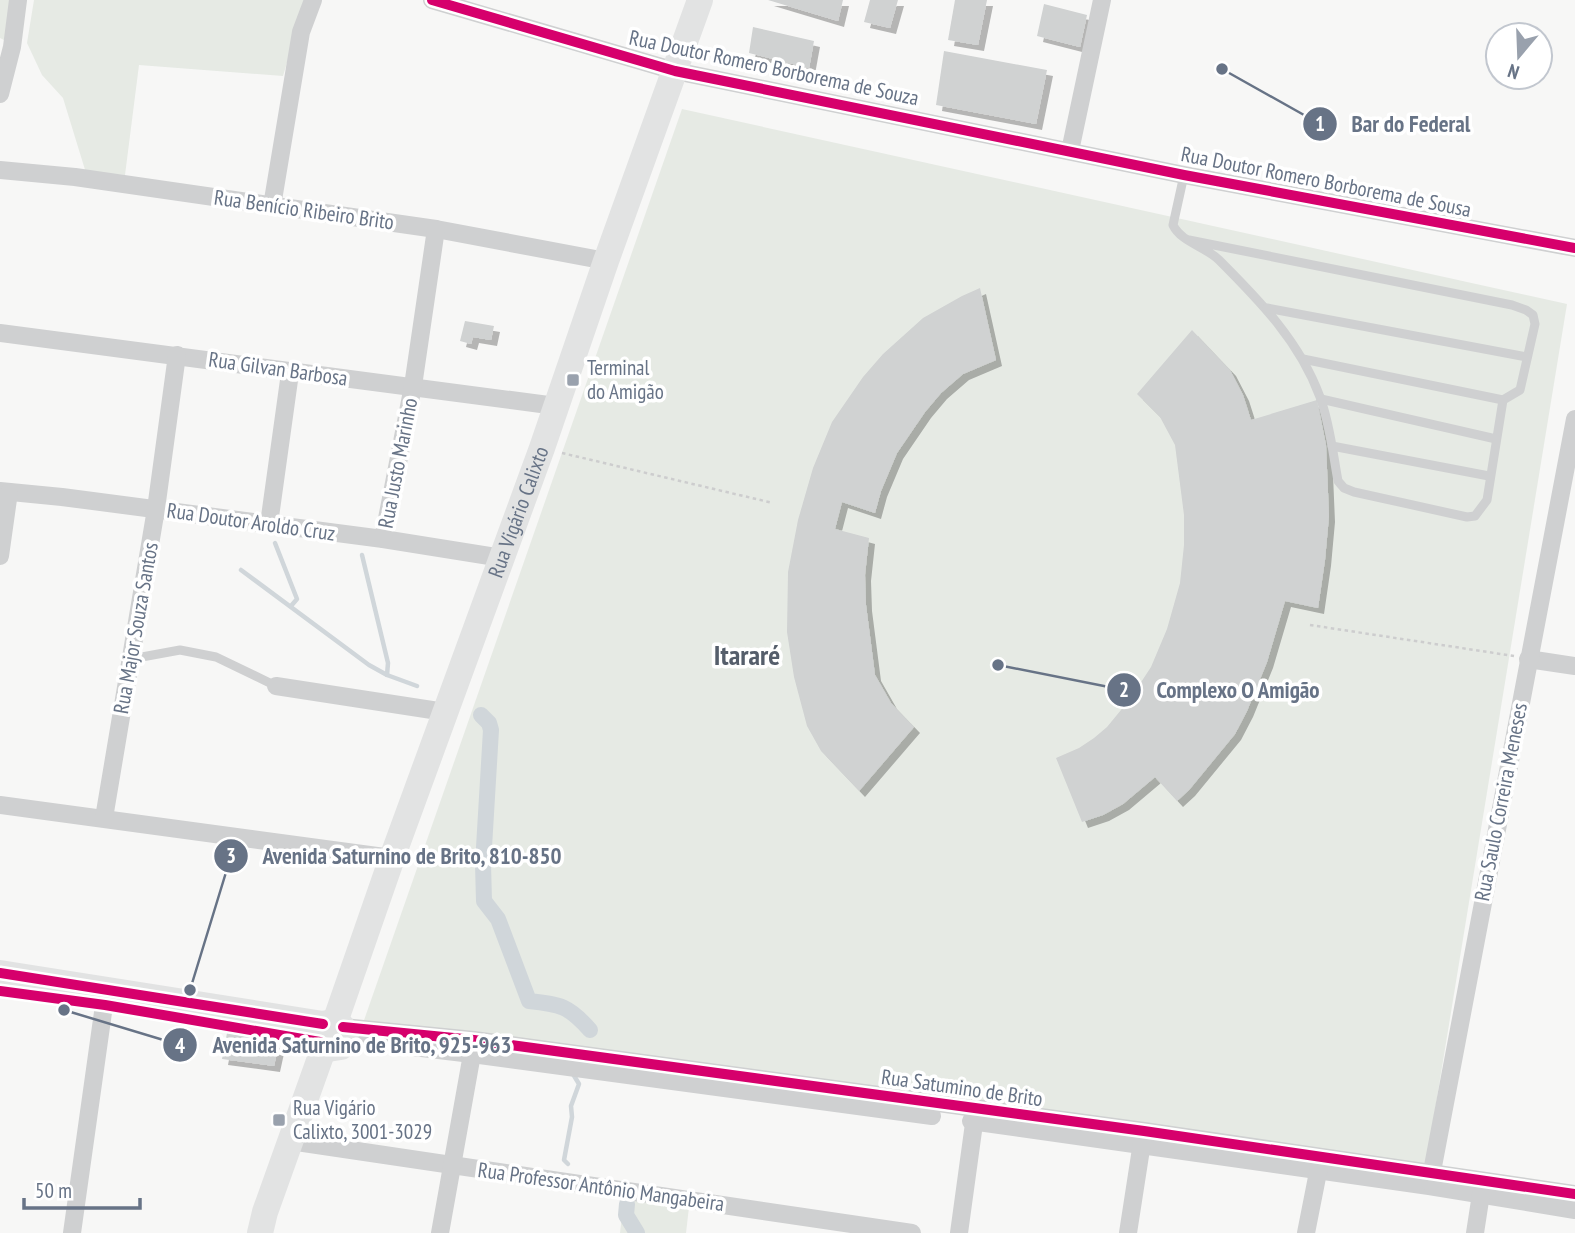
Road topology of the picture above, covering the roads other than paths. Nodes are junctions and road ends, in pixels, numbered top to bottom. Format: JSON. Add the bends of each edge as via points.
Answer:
{"nodes":[{"id":1,"x":18,"y":0,"type":"edge"},
{"id":2,"x":313,"y":0,"type":"edge"},
{"id":3,"x":432,"y":0,"type":"edge"},
{"id":4,"x":700,"y":0,"type":"edge"},
{"id":5,"x":1102,"y":0,"type":"edge"},
{"id":6,"x":6,"y":46,"type":"edge"},
{"id":7,"x":675,"y":71,"type":"junction"},
{"id":8,"x":0,"y":94,"type":"edge"},
{"id":9,"x":1070,"y":151,"type":"junction"},
{"id":10,"x":0,"y":170,"type":"edge"},
{"id":11,"x":1184,"y":175,"type":"junction"},
{"id":12,"x":272,"y":205,"type":"junction"},
{"id":13,"x":436,"y":229,"type":"junction"},
{"id":14,"x":1189,"y":240,"type":"junction"},
{"id":15,"x":1575,"y":248,"type":"edge"},
{"id":16,"x":606,"y":261,"type":"junction"},
{"id":17,"x":1267,"y":308,"type":"junction"},
{"id":18,"x":0,"y":333,"type":"edge"},
{"id":19,"x":177,"y":355,"type":"junction"},
{"id":20,"x":1527,"y":357,"type":"junction"},
{"id":21,"x":1303,"y":359,"type":"junction"},
{"id":22,"x":290,"y":373,"type":"junction"},
{"id":23,"x":413,"y":386,"type":"junction"},
{"id":24,"x":1321,"y":399,"type":"junction"},
{"id":25,"x":1503,"y":400,"type":"junction"},
{"id":26,"x":555,"y":406,"type":"junction"},
{"id":27,"x":1575,"y":419,"type":"edge"},
{"id":28,"x":1496,"y":439,"type":"junction"},
{"id":29,"x":1332,"y":446,"type":"junction"},
{"id":30,"x":1489,"y":476,"type":"junction"},
{"id":31,"x":4,"y":492,"type":"edge"},
{"id":32,"x":156,"y":509,"type":"junction"},
{"id":33,"x":269,"y":524,"type":"junction"},
{"id":34,"x":383,"y":539,"type":"junction"},
{"id":35,"x":0,"y":556,"type":"edge"},
{"id":36,"x":502,"y":558,"type":"junction"},
{"id":37,"x":131,"y":659,"type":"junction"},
{"id":38,"x":1528,"y":659,"type":"junction"},
{"id":39,"x":1575,"y":666,"type":"edge"},
{"id":40,"x":276,"y":686,"type":"joint"},
{"id":41,"x":445,"y":712,"type":"junction"},
{"id":42,"x":0,"y":805,"type":"edge"},
{"id":43,"x":104,"y":818,"type":"junction"},
{"id":44,"x":392,"y":858,"type":"junction"},
{"id":45,"x":0,"y":973,"type":"edge"},
{"id":46,"x":0,"y":990,"type":"edge"},
{"id":47,"x":105,"y":998,"type":"junction"},
{"id":48,"x":332,"y":1033,"type":"junction"},
{"id":49,"x":473,"y":1047,"type":"junction"},
{"id":50,"x":975,"y":1115,"type":"junction"},
{"id":51,"x":1142,"y":1138,"type":"junction"},
{"id":52,"x":290,"y":1141,"type":"junction"},
{"id":53,"x":452,"y":1165,"type":"junction"},
{"id":54,"x":1319,"y":1165,"type":"junction"},
{"id":55,"x":1430,"y":1179,"type":"junction"},
{"id":56,"x":1481,"y":1194,"type":"junction"},
{"id":57,"x":1575,"y":1194,"type":"edge"},
{"id":58,"x":1575,"y":1210,"type":"edge"},
{"id":59,"x":72,"y":1233,"type":"edge"},
{"id":60,"x":260,"y":1233,"type":"edge"},
{"id":61,"x":440,"y":1233,"type":"edge"},
{"id":62,"x":912,"y":1233,"type":"edge"},
{"id":63,"x":959,"y":1233,"type":"edge"},
{"id":64,"x":1128,"y":1233,"type":"edge"},
{"id":65,"x":1306,"y":1233,"type":"edge"},
{"id":66,"x":1475,"y":1233,"type":"edge"}],
"edges":[{"from":1,"to":6,"type":"street"},
{"from":2,"to":12,"type":"street","via":[[299,43]]},
{"from":3,"to":7,"type":"street","name":"Rua Doutor Romero Borborema de Souza"},
{"from":4,"to":7,"type":"main road","name":"Rua Vigário Calixto"},
{"from":5,"to":9,"type":"street"},
{"from":6,"to":8,"type":"street"},
{"from":7,"to":9,"type":"street","name":"Rua Doutor Romero Borborema de Souza"},
{"from":7,"to":16,"type":"main road","name":"Rua Vigário Calixto"},
{"from":9,"to":11,"type":"street","name":"Rua Doutor Romero Borborema de Sousa"},
{"from":10,"to":12,"type":"street","name":"Rua Benício Ribeiro Brito"},
{"from":11,"to":14,"type":"lane","via":[[1173,225]]},
{"from":11,"to":15,"type":"street","name":"Rua Doutor Romero Borborema de Sousa"},
{"from":12,"to":13,"type":"street","name":"Rua Benício Ribeiro Brito"},
{"from":13,"to":16,"type":"street","name":"Rua Benício Ribeiro Brito"},
{"from":13,"to":23,"type":"street","name":"Rua Justo Marinho"},
{"from":14,"to":17,"type":"lane","via":[[1215,256]]},
{"from":14,"to":20,"type":"lane","via":[[1526,310],[1535,324]]},
{"from":16,"to":26,"type":"main road","name":"Rua Vigário Calixto"},
{"from":17,"to":20,"type":"lane"},
{"from":17,"to":21,"type":"lane"},
{"from":18,"to":19,"type":"street","name":"Rua Gilvan Barbosa"},
{"from":19,"to":22,"type":"street","name":"Rua Gilvan Barbosa"},
{"from":19,"to":32,"type":"street","name":"Rua Major Souza Santos"},
{"from":20,"to":25,"type":"lane","via":[[1520,390]]},
{"from":21,"to":24,"type":"lane"},
{"from":21,"to":25,"type":"lane"},
{"from":22,"to":23,"type":"street","name":"Rua Gilvan Barbosa"},
{"from":22,"to":33,"type":"street"},
{"from":23,"to":26,"type":"street","name":"Rua Gilvan Barbosa"},
{"from":23,"to":34,"type":"street","name":"Rua Justo Marinho"},
{"from":24,"to":28,"type":"lane"},
{"from":24,"to":29,"type":"lane"},
{"from":25,"to":28,"type":"lane"},
{"from":26,"to":36,"type":"main road","name":"Rua Vigário Calixto"},
{"from":27,"to":38,"type":"street","name":"Rua Saulo Correira Meneses"},
{"from":28,"to":30,"type":"lane"},
{"from":29,"to":30,"type":"lane"},
{"from":29,"to":30,"type":"lane","via":[[1338,481],[1344,488],[1467,517],[1475,516],[1487,500]]},
{"from":31,"to":32,"type":"street","name":"Rua Doutor Aroldo Cruz"},
{"from":31,"to":35,"type":"street"},
{"from":32,"to":33,"type":"street","name":"Rua Doutor Aroldo Cruz"},
{"from":32,"to":37,"type":"street","name":"Rua Major Souza Santos"},
{"from":33,"to":34,"type":"street","name":"Rua Doutor Aroldo Cruz"},
{"from":34,"to":36,"type":"street","name":"Rua Doutor Aroldo Cruz"},
{"from":36,"to":41,"type":"main road","name":"Rua Vigário Calixto"},
{"from":37,"to":40,"type":"lane","via":[[180,650],[216,657]]},
{"from":37,"to":43,"type":"street","name":"Rua Major Souza Santos"},
{"from":38,"to":39,"type":"street"},
{"from":38,"to":55,"type":"street","name":"Rua Saulo Correira Meneses"},
{"from":40,"to":41,"type":"street"},
{"from":41,"to":44,"type":"main road","name":"Rua Vigário Calixto"},
{"from":42,"to":43,"type":"street"},
{"from":43,"to":44,"type":"street"},
{"from":44,"to":48,"type":"main road","name":"Rua Vigário Calixto"},
{"from":45,"to":47,"type":"main road","name":"Rua Satumino de Brito"},
{"from":46,"to":47,"type":"main road","name":"Rua Satumino de Brito"},
{"from":47,"to":48,"type":"main road","name":"Rua Satumino de Brito"},
{"from":47,"to":59,"type":"street"},
{"from":48,"to":49,"type":"street","name":"Rua Satumino de Brito"},
{"from":48,"to":52,"type":"main road","name":"Rua Vigário Calixto"},
{"from":49,"to":50,"type":"street","name":"Rua Satumino de Brito"},
{"from":49,"to":53,"type":"street"},
{"from":50,"to":51,"type":"street","name":"Rua Satumino de Brito"},
{"from":50,"to":63,"type":"street"},
{"from":51,"to":54,"type":"street","name":"Rua Satumino de Brito"},
{"from":51,"to":64,"type":"street"},
{"from":52,"to":53,"type":"street","name":"Rua Professor Antônio Mangabeira"},
{"from":52,"to":60,"type":"main road","name":"Rua Vigário Calixto"},
{"from":53,"to":61,"type":"street"},
{"from":53,"to":62,"type":"street","name":"Rua Professor Antônio Mangabeira"},
{"from":54,"to":55,"type":"street","name":"Rua Satumino de Brito"},
{"from":54,"to":65,"type":"street"},
{"from":55,"to":56,"type":"street","name":"Rua Satumino de Brito"},
{"from":55,"to":57,"type":"street","name":"Rua Satumino de Brito"},
{"from":56,"to":58,"type":"street","name":"Rua Satumino de Brito"},
{"from":56,"to":66,"type":"street"}]}
